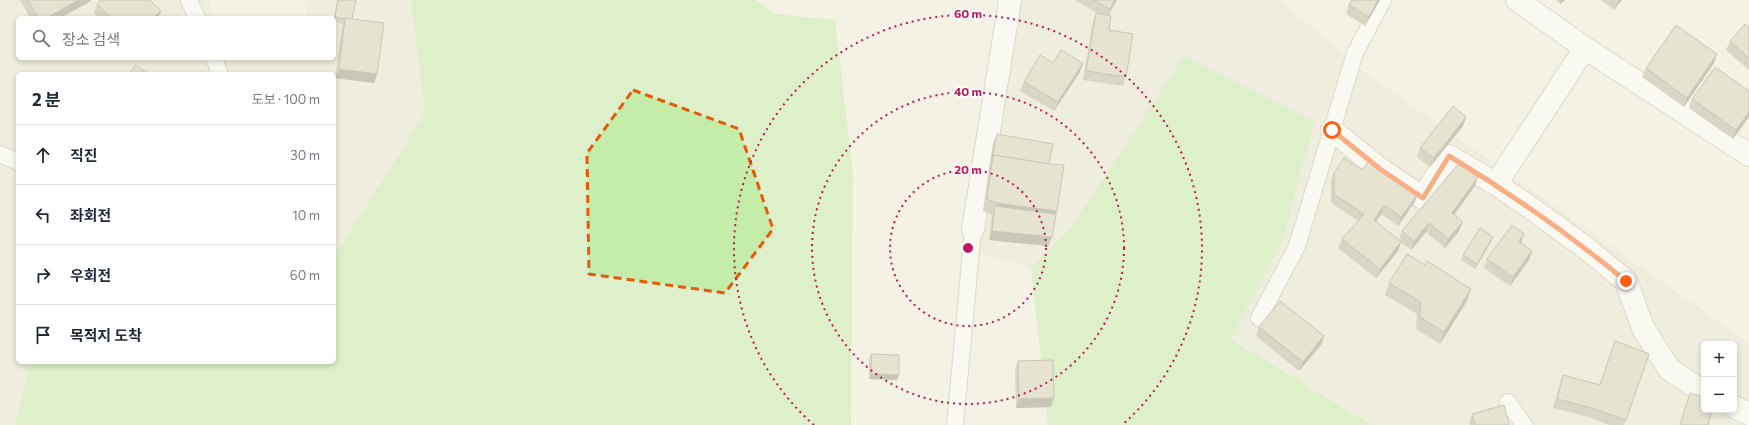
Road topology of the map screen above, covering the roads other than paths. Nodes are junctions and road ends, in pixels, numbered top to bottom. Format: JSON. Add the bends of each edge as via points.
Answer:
{"nodes":[{"id":1,"x":190,"y":0,"type":"edge"},
{"id":2,"x":1010,"y":0,"type":"edge"},
{"id":3,"x":1383,"y":0,"type":"edge"},
{"id":4,"x":1517,"y":0,"type":"edge"},
{"id":5,"x":196,"y":16,"type":"edge"},
{"id":6,"x":1585,"y":48,"type":"junction"},
{"id":7,"x":215,"y":60,"type":"edge"},
{"id":8,"x":219,"y":72,"type":"edge"},
{"id":9,"x":1332,"y":130,"type":"junction"},
{"id":10,"x":0,"y":154,"type":"edge"},
{"id":11,"x":1749,"y":155,"type":"edge"},
{"id":12,"x":16,"y":161,"type":"edge"},
{"id":13,"x":1496,"y":184,"type":"junction"},
{"id":14,"x":973,"y":229,"type":"joint"},
{"id":15,"x":1259,"y":318,"type":"dead end"},
{"id":16,"x":1701,"y":390,"type":"edge"},
{"id":17,"x":1508,"y":402,"type":"dead end"},
{"id":18,"x":1737,"y":408,"type":"edge"},
{"id":19,"x":1749,"y":414,"type":"edge"},
{"id":20,"x":955,"y":425,"type":"edge"},
{"id":21,"x":1524,"y":425,"type":"edge"}],
"edges":[{"from":1,"to":5,"type":"lane"},
{"from":2,"to":14,"type":"street"},
{"from":3,"to":9,"type":"lane","via":[[1355,53]]},
{"from":4,"to":6,"type":"street"},
{"from":6,"to":11,"type":"street"},
{"from":6,"to":13,"type":"street"},
{"from":7,"to":8,"type":"lane"},
{"from":9,"to":13,"type":"street","via":[[1380,169],[1423,198],[1449,156]]},
{"from":9,"to":15,"type":"lane","via":[[1297,246]]},
{"from":10,"to":12,"type":"lane"},
{"from":13,"to":16,"type":"street","via":[[1586,248],[1626,281],[1643,328],[1669,369]]},
{"from":14,"to":20,"type":"lane"},
{"from":17,"to":21,"type":"lane"},
{"from":18,"to":19,"type":"street"}]}
